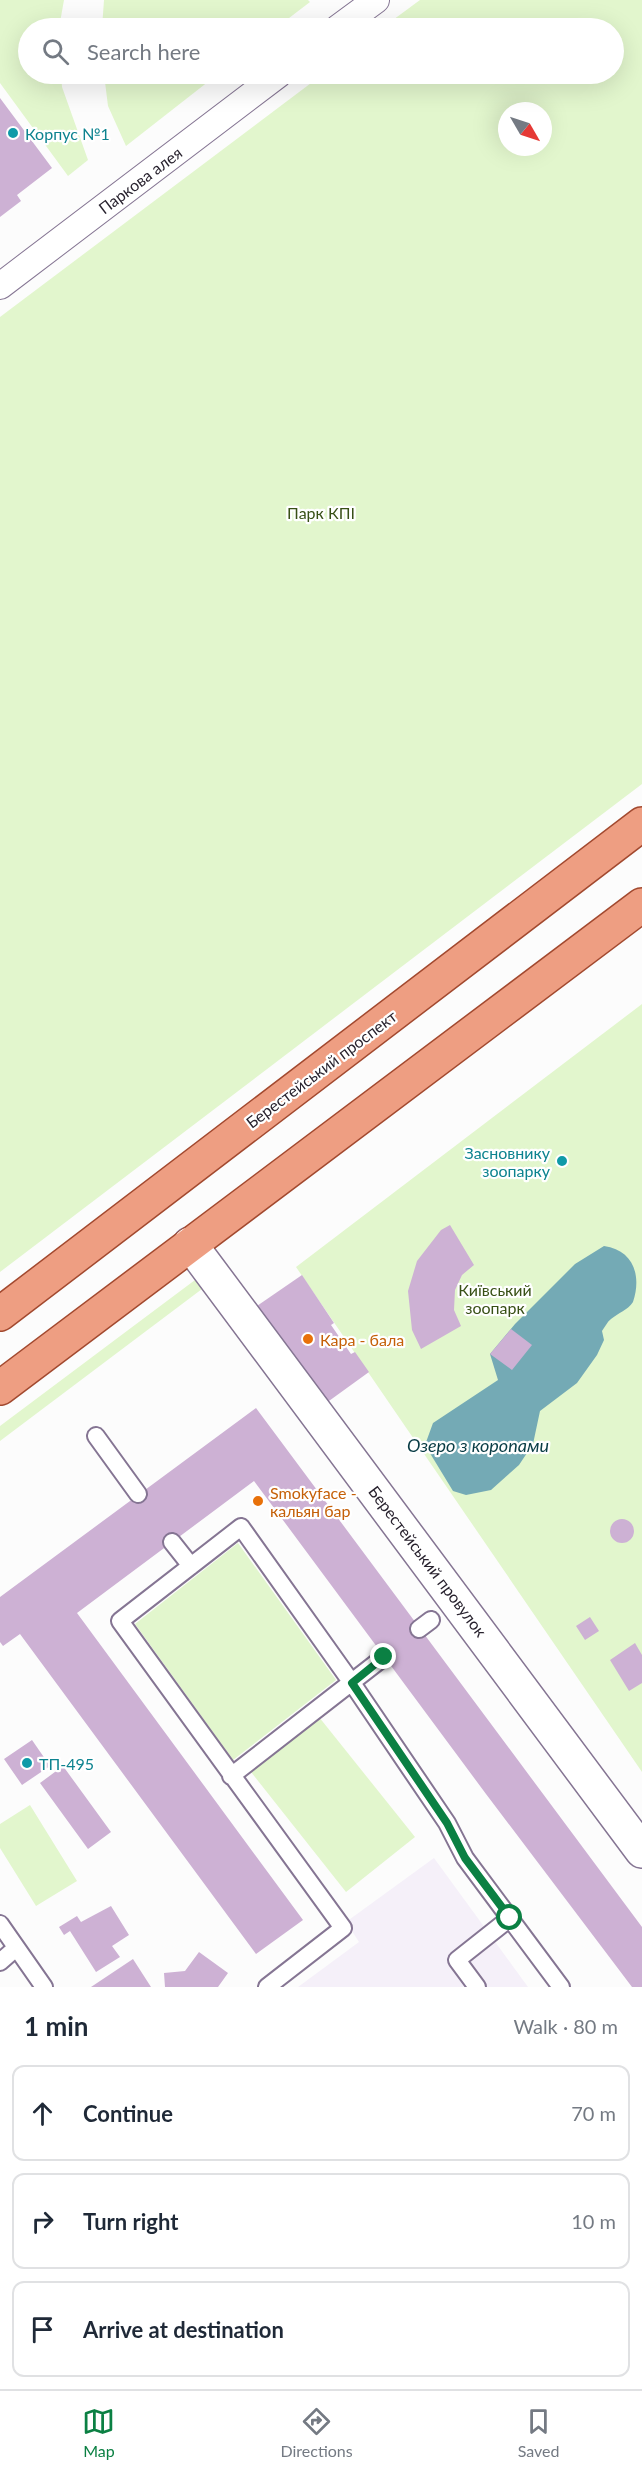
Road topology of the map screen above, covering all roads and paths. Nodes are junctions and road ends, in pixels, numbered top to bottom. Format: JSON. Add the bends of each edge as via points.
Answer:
{"nodes":[{"id":1,"x":376,"y":0,"type":"edge"},
{"id":2,"x":352,"y":18,"type":"edge"},
{"id":3,"x":266,"y":84,"type":"edge"},
{"id":4,"x":0,"y":286,"type":"edge"},
{"id":5,"x":642,"y":824,"type":"edge"},
{"id":6,"x":642,"y":905,"type":"edge"},
{"id":7,"x":190,"y":1244,"type":"junction"},
{"id":8,"x":0,"y":1314,"type":"edge"},
{"id":9,"x":0,"y":1388,"type":"edge"},
{"id":10,"x":96,"y":1436,"type":"dead end"},
{"id":11,"x":138,"y":1494,"type":"dead end"},
{"id":12,"x":172,"y":1542,"type":"dead end"},
{"id":13,"x":191,"y":1566,"type":"junction"},
{"id":14,"x":384,"y":1657,"type":"dead end"},
{"id":15,"x":352,"y":1683,"type":"junction"},
{"id":16,"x":231,"y":1776,"type":"junction"},
{"id":17,"x":642,"y":1851,"type":"edge"},
{"id":18,"x":510,"y":1918,"type":"junction"},
{"id":19,"x":0,"y":1924,"type":"edge"},
{"id":20,"x":16,"y":1948,"type":"junction"},
{"id":21,"x":0,"y":1962,"type":"edge"},
{"id":22,"x":44,"y":1987,"type":"edge"},
{"id":23,"x":267,"y":1987,"type":"edge"},
{"id":24,"x":477,"y":1987,"type":"edge"},
{"id":25,"x":561,"y":1987,"type":"edge"}],
"edges":[{"from":1,"to":2,"type":"street"},
{"from":3,"to":4,"type":"street","name":"Паркова алея"},
{"from":5,"to":8,"type":"main road","name":"Берестейський проспект"},
{"from":6,"to":7,"type":"main road"},
{"from":7,"to":9,"type":"main road"},
{"from":7,"to":17,"type":"street","name":"Берестейський провулок"},
{"from":10,"to":11,"type":"lane"},
{"from":12,"to":13,"type":"lane"},
{"from":13,"to":15,"type":"lane","via":[[241,1527]]},
{"from":13,"to":16,"type":"lane","via":[[120,1621]]},
{"from":14,"to":15,"type":"lane"},
{"from":15,"to":16,"type":"lane"},
{"from":15,"to":18,"type":"lane","via":[[447,1823],[465,1858]]},
{"from":16,"to":23,"type":"lane","via":[[343,1928]]},
{"from":18,"to":24,"type":"lane","via":[[457,1960]]},
{"from":18,"to":25,"type":"lane"},
{"from":19,"to":20,"type":"lane"},
{"from":20,"to":21,"type":"lane"},
{"from":20,"to":22,"type":"lane"}]}
